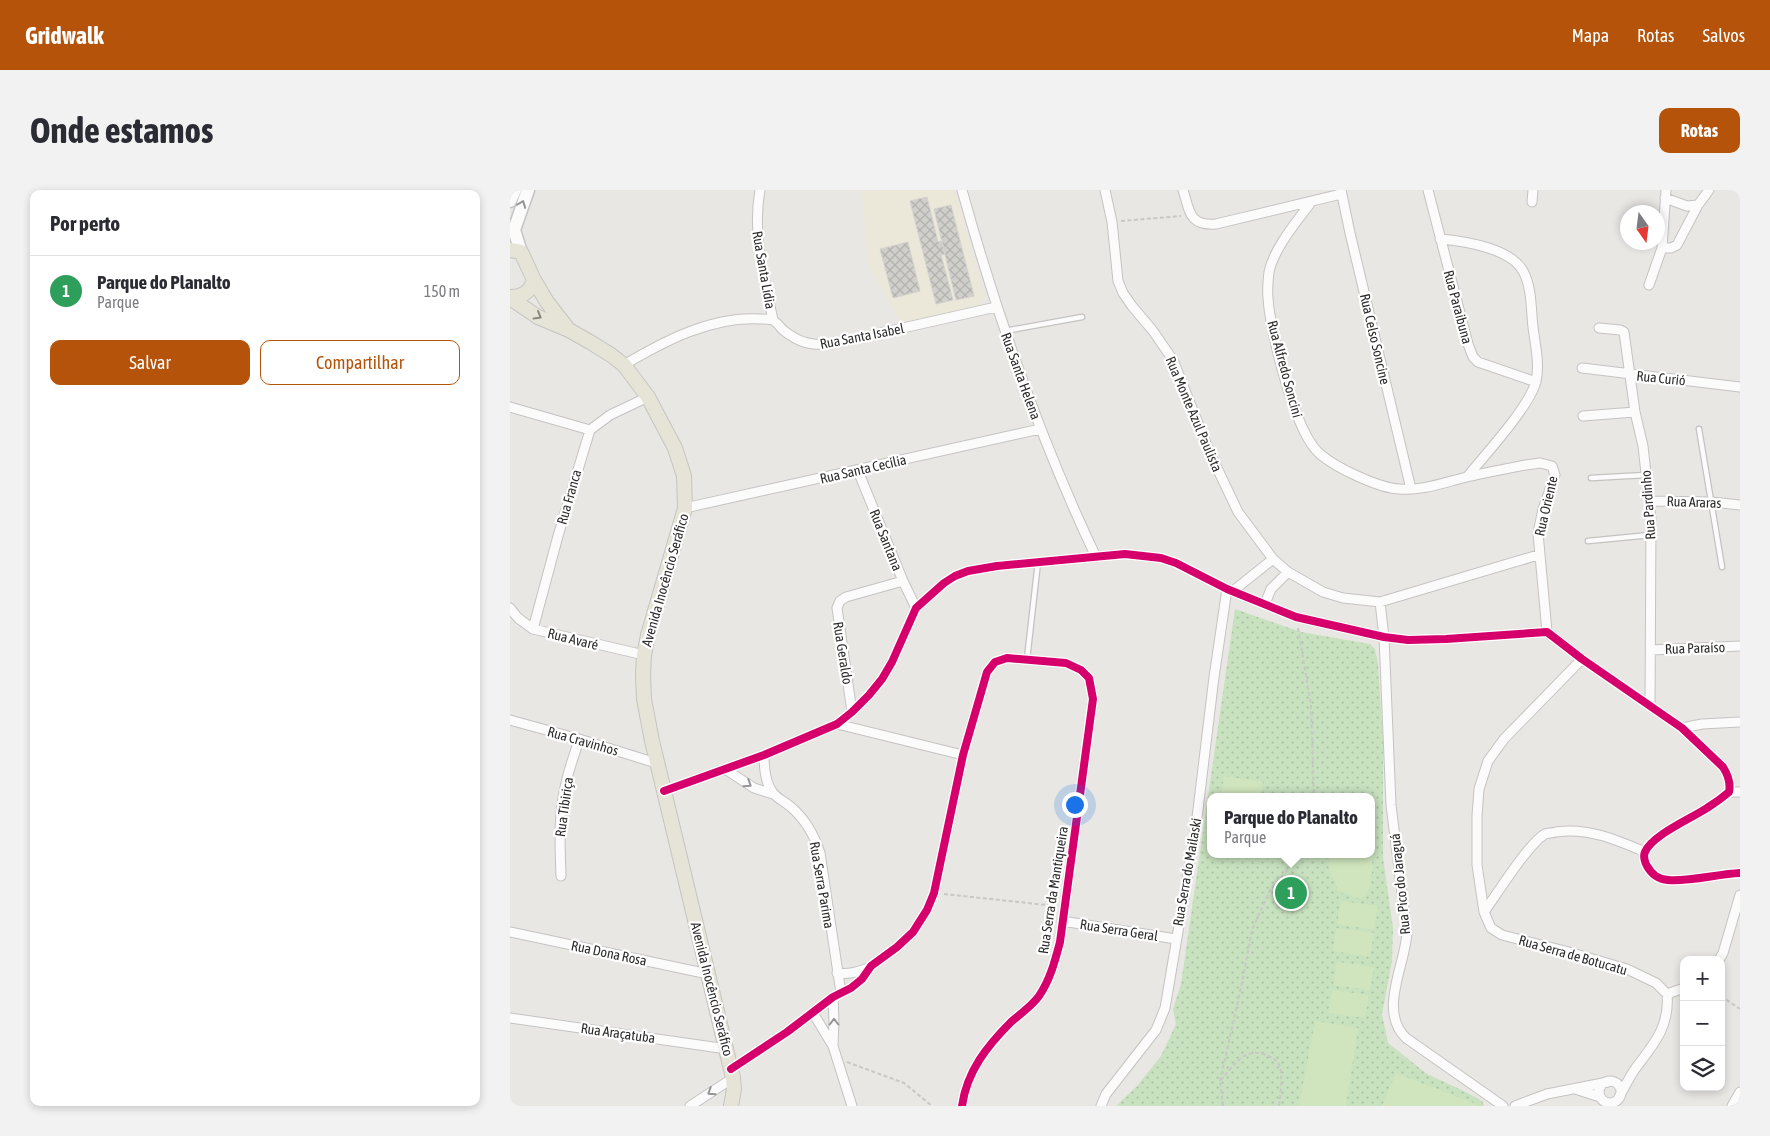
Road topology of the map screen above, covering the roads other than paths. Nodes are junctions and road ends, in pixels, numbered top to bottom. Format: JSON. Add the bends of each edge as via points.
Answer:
{"nodes":[{"id":1,"x":515,"y":190,"type":"edge"},
{"id":2,"x":528,"y":190,"type":"edge"},
{"id":3,"x":760,"y":190,"type":"edge"},
{"id":4,"x":962,"y":190,"type":"edge"},
{"id":5,"x":1104,"y":190,"type":"edge"},
{"id":6,"x":1183,"y":190,"type":"edge"},
{"id":7,"x":1428,"y":190,"type":"edge"},
{"id":8,"x":1533,"y":190,"type":"edge"},
{"id":9,"x":1709,"y":190,"type":"edge"},
{"id":10,"x":1341,"y":192,"type":"edge"},
{"id":11,"x":1666,"y":194,"type":"edge"},
{"id":12,"x":510,"y":201,"type":"edge"},
{"id":13,"x":1312,"y":201,"type":"junction"},
{"id":14,"x":1532,"y":202,"type":"dead end"},
{"id":15,"x":1698,"y":205,"type":"junction"},
{"id":16,"x":1665,"y":208,"type":"edge"},
{"id":17,"x":1440,"y":239,"type":"junction"},
{"id":18,"x":1665,"y":248,"type":"edge"},
{"id":19,"x":1661,"y":250,"type":"edge"},
{"id":20,"x":515,"y":251,"type":"edge"},
{"id":21,"x":534,"y":280,"type":"junction"},
{"id":22,"x":1649,"y":285,"type":"dead end"},
{"id":23,"x":510,"y":297,"type":"edge"},
{"id":24,"x":996,"y":307,"type":"junction"},
{"id":25,"x":1082,"y":317,"type":"dead end"},
{"id":26,"x":773,"y":320,"type":"junction"},
{"id":27,"x":1599,"y":328,"type":"dead end"},
{"id":28,"x":569,"y":330,"type":"junction"},
{"id":29,"x":1005,"y":331,"type":"junction"},
{"id":30,"x":624,"y":365,"type":"junction"},
{"id":31,"x":1582,"y":368,"type":"dead end"},
{"id":32,"x":1629,"y":374,"type":"junction"},
{"id":33,"x":1536,"y":382,"type":"junction"},
{"id":34,"x":1740,"y":387,"type":"edge"},
{"id":35,"x":648,"y":397,"type":"junction"},
{"id":36,"x":510,"y":407,"type":"edge"},
{"id":37,"x":1635,"y":412,"type":"junction"},
{"id":38,"x":1583,"y":416,"type":"dead end"},
{"id":39,"x":1040,"y":429,"type":"junction"},
{"id":40,"x":1699,"y":429,"type":"dead end"},
{"id":41,"x":590,"y":430,"type":"junction"},
{"id":42,"x":858,"y":471,"type":"junction"},
{"id":43,"x":1646,"y":475,"type":"junction"},
{"id":44,"x":1467,"y":477,"type":"junction"},
{"id":45,"x":1591,"y":478,"type":"dead end"},
{"id":46,"x":1411,"y":488,"type":"junction"},
{"id":47,"x":1649,"y":501,"type":"junction"},
{"id":48,"x":1712,"y":502,"type":"junction"},
{"id":49,"x":1740,"y":505,"type":"edge"},
{"id":50,"x":685,"y":508,"type":"junction"},
{"id":51,"x":1650,"y":536,"type":"junction"},
{"id":52,"x":1588,"y":541,"type":"dead end"},
{"id":53,"x":1538,"y":555,"type":"junction"},
{"id":54,"x":1096,"y":557,"type":"junction"},
{"id":55,"x":1273,"y":560,"type":"junction"},
{"id":56,"x":1038,"y":562,"type":"junction"},
{"id":57,"x":1722,"y":566,"type":"dead end"},
{"id":58,"x":1288,"y":572,"type":"junction"},
{"id":59,"x":903,"y":582,"type":"junction"},
{"id":60,"x":1230,"y":590,"type":"junction"},
{"id":61,"x":1380,"y":602,"type":"junction"},
{"id":62,"x":1265,"y":604,"type":"junction"},
{"id":63,"x":510,"y":608,"type":"edge"},
{"id":64,"x":916,"y":608,"type":"junction"},
{"id":65,"x":533,"y":629,"type":"junction"},
{"id":66,"x":1547,"y":632,"type":"junction"},
{"id":67,"x":1384,"y":638,"type":"junction"},
{"id":68,"x":1740,"y":646,"type":"edge"},
{"id":69,"x":1651,"y":650,"type":"junction"},
{"id":70,"x":644,"y":655,"type":"junction"},
{"id":71,"x":1028,"y":659,"type":"junction"},
{"id":72,"x":1582,"y":659,"type":"junction"},
{"id":73,"x":1650,"y":706,"type":"junction"},
{"id":74,"x":852,"y":712,"type":"junction"},
{"id":75,"x":510,"y":720,"type":"edge"},
{"id":76,"x":1740,"y":722,"type":"edge"},
{"id":77,"x":837,"y":724,"type":"junction"},
{"id":78,"x":1682,"y":728,"type":"junction"},
{"id":79,"x":579,"y":739,"type":"junction"},
{"id":80,"x":764,"y":755,"type":"junction"},
{"id":81,"x":963,"y":755,"type":"junction"},
{"id":82,"x":656,"y":763,"type":"junction"},
{"id":83,"x":726,"y":770,"type":"junction"},
{"id":84,"x":664,"y":791,"type":"junction"},
{"id":85,"x":1729,"y":792,"type":"junction"},
{"id":86,"x":1740,"y":792,"type":"edge"},
{"id":87,"x":773,"y":794,"type":"junction"},
{"id":88,"x":1645,"y":852,"type":"junction"},
{"id":89,"x":1740,"y":873,"type":"edge"},
{"id":90,"x":561,"y":876,"type":"dead end"},
{"id":91,"x":1740,"y":895,"type":"edge"},
{"id":92,"x":1484,"y":912,"type":"junction"},
{"id":93,"x":1062,"y":921,"type":"junction"},
{"id":94,"x":510,"y":932,"type":"edge"},
{"id":95,"x":1176,"y":939,"type":"junction"},
{"id":96,"x":1721,"y":956,"type":"edge"},
{"id":97,"x":871,"y":966,"type":"junction"},
{"id":98,"x":837,"y":973,"type":"junction"},
{"id":99,"x":708,"y":974,"type":"junction"},
{"id":100,"x":1680,"y":989,"type":"edge"},
{"id":101,"x":1666,"y":994,"type":"junction"},
{"id":102,"x":837,"y":995,"type":"junction"},
{"id":103,"x":813,"y":1013,"type":"junction"},
{"id":104,"x":510,"y":1018,"type":"edge"},
{"id":105,"x":832,"y":1046,"type":"junction"},
{"id":106,"x":727,"y":1049,"type":"junction"},
{"id":107,"x":1634,"y":1071,"type":"junction"},
{"id":108,"x":732,"y":1073,"type":"junction"},
{"id":109,"x":1610,"y":1082,"type":"junction"},
{"id":110,"x":1572,"y":1089,"type":"junction"},
{"id":111,"x":1740,"y":1092,"type":"edge"},
{"id":112,"x":1600,"y":1100,"type":"edge"},
{"id":113,"x":1617,"y":1101,"type":"edge"},
{"id":114,"x":1735,"y":1104,"type":"edge"},
{"id":115,"x":690,"y":1106,"type":"edge"},
{"id":116,"x":730,"y":1106,"type":"edge"},
{"id":117,"x":852,"y":1106,"type":"edge"},
{"id":118,"x":962,"y":1106,"type":"edge"},
{"id":119,"x":1101,"y":1106,"type":"edge"},
{"id":120,"x":1503,"y":1106,"type":"edge"},
{"id":121,"x":1515,"y":1106,"type":"edge"}],
"edges":[{"from":1,"to":12,"type":"main road"},
{"from":20,"to":2,"type":"main road","one_way":true,"via":[[514,230]]},
{"from":3,"to":26,"type":"street","name":"Rua Santa Lídia","via":[[756,236]]},
{"from":4,"to":24,"type":"street","name":"Rua Santa Helena"},
{"from":5,"to":55,"type":"street","name":"Rua Monte Azul Paulista","via":[[1112,222],[1118,281],[1123,293],[1173,360],[1209,451],[1238,512]]},
{"from":6,"to":13,"type":"street","via":[[1191,216],[1197,223],[1205,225]]},
{"from":7,"to":17,"type":"street","name":"Rua Paraibuna"},
{"from":8,"to":14,"type":"street"},
{"from":9,"to":15,"type":"street"},
{"from":10,"to":13,"type":"street"},
{"from":10,"to":46,"type":"street","name":"Rua Celso Soncine"},
{"from":11,"to":15,"type":"street","via":[[1687,206]]},
{"from":11,"to":16,"type":"street"},
{"from":13,"to":46,"type":"street","name":"Rua Alfredo Soncini","via":[[1275,256],[1267,284],[1271,320],[1299,421],[1320,454],[1335,464],[1390,488]]},
{"from":15,"to":18,"type":"street","via":[[1677,245]]},
{"from":17,"to":33,"type":"street","name":"Rua Paraibuna","via":[[1473,357],[1486,366]]},
{"from":17,"to":33,"type":"street","via":[[1465,242],[1512,258],[1523,270],[1530,297]]},
{"from":19,"to":22,"type":"street"},
{"from":20,"to":21,"type":"main road","name":"Avenida Inocêncio Seráfico"},
{"from":21,"to":23,"type":"main road","via":[[527,292]]},
{"from":21,"to":28,"type":"main road","name":"Avenida Inocêncio Seráfico"},
{"from":23,"to":28,"type":"main road","name":"Avenida Inocêncio Seráfico","one_way":true,"via":[[538,317]]},
{"from":24,"to":26,"type":"street","name":"Rua Santa Isabel","via":[[816,346],[792,337]]},
{"from":24,"to":29,"type":"street","name":"Rua Santa Helena"},
{"from":25,"to":29,"type":"lane"},
{"from":26,"to":30,"type":"street","via":[[750,318],[707,326],[654,348]]},
{"from":27,"to":32,"type":"street","name":"Rua Pardinho","via":[[1624,332]]},
{"from":28,"to":30,"type":"main road","name":"Avenida Inocêncio Seráfico"},
{"from":29,"to":39,"type":"street","name":"Rua Santa Helena"},
{"from":30,"to":35,"type":"main road","name":"Avenida Inocêncio Seráfico"},
{"from":31,"to":32,"type":"street","name":"Rua Curió"},
{"from":32,"to":34,"type":"street","name":"Rua Curió"},
{"from":32,"to":37,"type":"street","name":"Rua Pardinho"},
{"from":33,"to":44,"type":"street","via":[[1515,417]]},
{"from":35,"to":41,"type":"street","via":[[610,415]]},
{"from":35,"to":50,"type":"main road","name":"Avenida Inocêncio Seráfico","via":[[675,448],[684,476]]},
{"from":36,"to":41,"type":"street"},
{"from":37,"to":38,"type":"street"},
{"from":37,"to":43,"type":"street","name":"Rua Pardinho"},
{"from":39,"to":42,"type":"street","name":"Rua Santa Cecília"},
{"from":39,"to":54,"type":"street","name":"Rua Santa Helena"},
{"from":40,"to":48,"type":"lane"},
{"from":41,"to":65,"type":"street","name":"Rua Franca"},
{"from":42,"to":50,"type":"street","name":"Rua Santa Cecília"},
{"from":42,"to":59,"type":"street","name":"Rua Santana"},
{"from":43,"to":45,"type":"lane"},
{"from":43,"to":47,"type":"street","name":"Rua Pardinho"},
{"from":44,"to":46,"type":"street","name":"Rua Alfredo Soncini"},
{"from":44,"to":53,"type":"street","name":"Rua Oriente","via":[[1540,463],[1552,466],[1555,475],[1538,533]]},
{"from":47,"to":48,"type":"street","name":"Rua Araras"},
{"from":47,"to":51,"type":"street","name":"Rua Pardinho"},
{"from":48,"to":49,"type":"street","name":"Rua Araras"},
{"from":48,"to":57,"type":"lane"},
{"from":50,"to":70,"type":"main road","name":"Avenida Inocêncio Seráfico"},
{"from":51,"to":52,"type":"lane"},
{"from":51,"to":69,"type":"street","name":"Rua Pardinho"},
{"from":53,"to":61,"type":"street"},
{"from":53,"to":66,"type":"street","name":"Rua Oriente"},
{"from":54,"to":56,"type":"street"},
{"from":54,"to":60,"type":"street","via":[[1125,554],[1161,558]]},
{"from":55,"to":58,"type":"street","name":"Rua Monte Azul Paulista"},
{"from":55,"to":60,"type":"street"},
{"from":56,"to":64,"type":"street","via":[[968,571],[955,576]]},
{"from":56,"to":71,"type":"lane"},
{"from":58,"to":61,"type":"street","name":"Rua Monte Azul Paulista","via":[[1322,592]]},
{"from":58,"to":62,"type":"street","via":[[1271,590]]},
{"from":59,"to":64,"type":"street","name":"Rua Santana"},
{"from":59,"to":74,"type":"street","name":"Rua Geraldo","via":[[846,597],[837,608]]},
{"from":60,"to":62,"type":"street"},
{"from":60,"to":95,"type":"street","name":"Rua Serra do Mailaski","via":[[1214,677],[1196,826]]},
{"from":61,"to":67,"type":"street","name":"Rua Pico do Jaraguá"},
{"from":62,"to":67,"type":"street","via":[[1296,617]]},
{"from":63,"to":65,"type":"street","name":"Rua Avaré"},
{"from":64,"to":74,"type":"street","via":[[882,679]]},
{"from":65,"to":70,"type":"street","name":"Rua Avaré"},
{"from":66,"to":67,"type":"street","via":[[1446,639]]},
{"from":66,"to":72,"type":"street"},
{"from":67,"to":120,"type":"street","name":"Rua Pico do Jaraguá","via":[[1391,805],[1407,933],[1394,994],[1395,1021],[1406,1038]]},
{"from":68,"to":69,"type":"street","name":"Rua Paraíso"},
{"from":69,"to":73,"type":"street","name":"Rua Pardinho"},
{"from":70,"to":82,"type":"main road","name":"Avenida Inocêncio Seráfico","via":[[644,699]]},
{"from":71,"to":81,"type":"street","via":[[1007,658],[995,662],[987,672]]},
{"from":71,"to":93,"type":"street","name":"Rua Serra da Mantiqueira","via":[[1066,663],[1081,670],[1089,678],[1093,699]]},
{"from":72,"to":73,"type":"street"},
{"from":72,"to":92,"type":"street","via":[[1504,739],[1488,761],[1479,789],[1477,816],[1477,865]]},
{"from":73,"to":78,"type":"street"},
{"from":74,"to":77,"type":"street"},
{"from":75,"to":79,"type":"street","name":"Rua Cravinhos"},
{"from":76,"to":78,"type":"street"},
{"from":77,"to":80,"type":"street"},
{"from":77,"to":81,"type":"street"},
{"from":78,"to":85,"type":"street","via":[[1723,767],[1729,780]]},
{"from":79,"to":82,"type":"street","name":"Rua Cravinhos"},
{"from":79,"to":90,"type":"street","name":"Rua Tibiriça","via":[[565,785],[561,812]]},
{"from":80,"to":83,"type":"street"},
{"from":80,"to":87,"type":"street","via":[[766,777]]},
{"from":81,"to":97,"type":"street","via":[[934,893],[927,910],[913,932]]},
{"from":82,"to":84,"type":"main road","name":"Avenida Inocêncio Seráfico"},
{"from":83,"to":84,"type":"street"},
{"from":83,"to":87,"type":"street","name":"Rua Serra Parima","one_way":true,"via":[[754,788]]},
{"from":84,"to":99,"type":"main road","name":"Avenida Inocêncio Seráfico"},
{"from":85,"to":86,"type":"street"},
{"from":85,"to":88,"type":"street","via":[[1663,834]]},
{"from":87,"to":98,"type":"street","name":"Rua Serra Parima","via":[[800,815],[815,838],[820,853]]},
{"from":88,"to":89,"type":"street","via":[[1645,862],[1658,879],[1670,881]]},
{"from":88,"to":92,"type":"street","via":[[1592,833],[1569,830],[1546,834],[1532,846]]},
{"from":91,"to":96,"type":"street"},
{"from":92,"to":101,"type":"street","name":"Rua Serra de Botucatu","via":[[1491,928],[1502,935],[1627,969],[1656,983]]},
{"from":93,"to":95,"type":"street","name":"Rua Serra Geral"},
{"from":93,"to":118,"type":"street","name":"Rua Serra da Mantiqueira","via":[[1054,966],[1039,997],[980,1057],[968,1080]]},
{"from":94,"to":99,"type":"street","name":"Rua Dona Rosa"},
{"from":95,"to":119,"type":"street","name":"Rua Serra do Mailaski","via":[[1165,1008],[1156,1030],[1111,1087]]},
{"from":97,"to":98,"type":"street","via":[[854,973]]},
{"from":97,"to":102,"type":"street","via":[[862,979]]},
{"from":98,"to":102,"type":"street","name":"Rua Serra Parima"},
{"from":99,"to":106,"type":"main road","name":"Avenida Inocêncio Seráfico"},
{"from":100,"to":101,"type":"street"},
{"from":101,"to":107,"type":"street","via":[[1667,1011],[1662,1031]]},
{"from":102,"to":103,"type":"street"},
{"from":105,"to":102,"type":"street","name":"Rua Serra Parima","one_way":true},
{"from":103,"to":105,"type":"street"},
{"from":103,"to":108,"type":"street"},
{"from":104,"to":106,"type":"street","name":"Rua Araçatuba"},
{"from":105,"to":117,"type":"street"},
{"from":106,"to":108,"type":"main road","name":"Avenida Inocêncio Seráfico"},
{"from":107,"to":109,"type":"street"},
{"from":107,"to":113,"type":"street"},
{"from":108,"to":115,"type":"street","one_way":true},
{"from":108,"to":116,"type":"main road","name":"Avenida Inocêncio Seráfico","via":[[734,1089]]},
{"from":109,"to":110,"type":"street"},
{"from":109,"to":112,"type":"street","via":[[1601,1086]]},
{"from":109,"to":113,"type":"street","via":[[1620,1087]]},
{"from":110,"to":112,"type":"street"},
{"from":110,"to":121,"type":"street","via":[[1546,1094]]},
{"from":111,"to":114,"type":"street"},
{"from":112,"to":113,"type":"street"}]}
